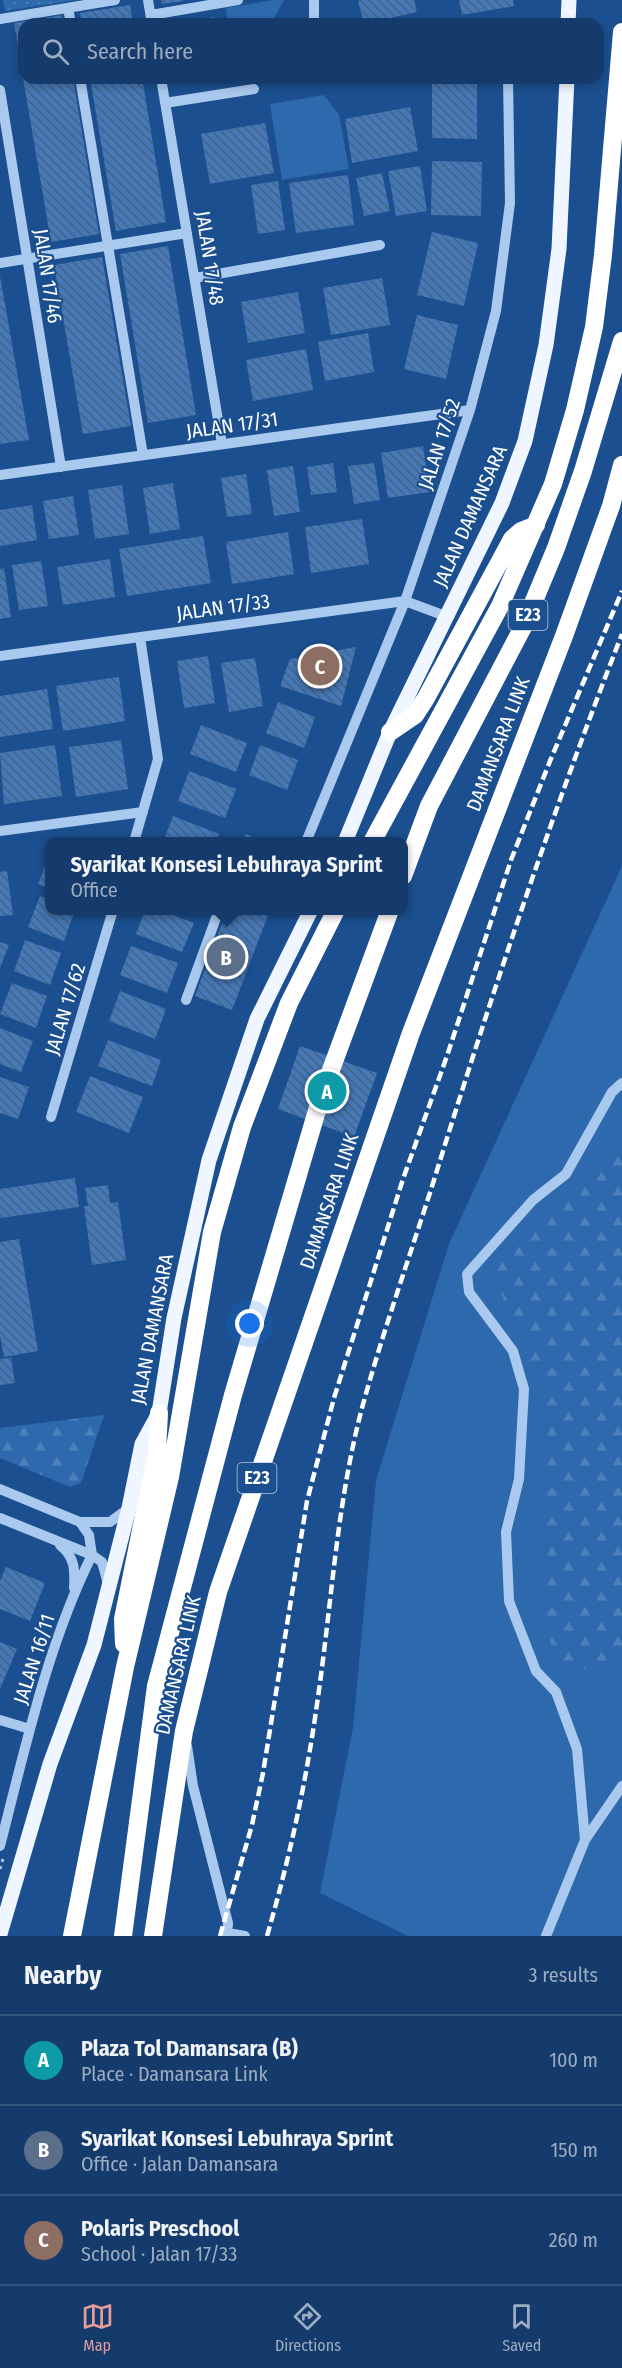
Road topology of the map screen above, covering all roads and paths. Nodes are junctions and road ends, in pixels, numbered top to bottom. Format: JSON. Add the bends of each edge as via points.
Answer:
{"nodes":[{"id":1,"x":114,"y":0,"type":"edge"},
{"id":2,"x":148,"y":0,"type":"edge"},
{"id":3,"x":238,"y":0,"type":"edge"},
{"id":4,"x":314,"y":0,"type":"edge"},
{"id":5,"x":569,"y":0,"type":"edge"},
{"id":6,"x":68,"y":8,"type":"junction"},
{"id":7,"x":70,"y":18,"type":"edge"},
{"id":8,"x":151,"y":18,"type":"edge"},
{"id":9,"x":156,"y":18,"type":"edge"},
{"id":10,"x":314,"y":18,"type":"edge"},
{"id":11,"x":568,"y":18,"type":"edge"},
{"id":12,"x":0,"y":19,"type":"edge"},
{"id":13,"x":622,"y":32,"type":"edge"},
{"id":14,"x":81,"y":84,"type":"edge"},
{"id":15,"x":162,"y":84,"type":"edge"},
{"id":16,"x":508,"y":84,"type":"edge"},
{"id":17,"x":567,"y":84,"type":"edge"},
{"id":18,"x":254,"y":89,"type":"dead end"},
{"id":19,"x":0,"y":90,"type":"edge"},
{"id":20,"x":165,"y":103,"type":"junction"},
{"id":21,"x":187,"y":233,"type":"junction"},
{"id":22,"x":380,"y":245,"type":"dead end"},
{"id":23,"x":108,"y":246,"type":"junction"},
{"id":24,"x":27,"y":258,"type":"junction"},
{"id":25,"x":0,"y":263,"type":"edge"},
{"id":26,"x":195,"y":278,"type":"junction"},
{"id":27,"x":622,"y":341,"type":"edge"},
{"id":28,"x":470,"y":410,"type":"junction"},
{"id":29,"x":222,"y":444,"type":"junction"},
{"id":30,"x":143,"y":455,"type":"junction"},
{"id":31,"x":622,"y":465,"type":"edge"},
{"id":32,"x":61,"y":467,"type":"junction"},
{"id":33,"x":0,"y":475,"type":"edge"},
{"id":34,"x":617,"y":500,"type":"edge"},
{"id":35,"x":536,"y":525,"type":"junction"},
{"id":36,"x":405,"y":601,"type":"junction"},
{"id":37,"x":448,"y":617,"type":"junction"},
{"id":38,"x":141,"y":637,"type":"junction"},
{"id":39,"x":0,"y":656,"type":"edge"},
{"id":40,"x":390,"y":732,"type":"junction"},
{"id":41,"x":143,"y":812,"type":"junction"},
{"id":42,"x":0,"y":831,"type":"edge"},
{"id":43,"x":136,"y":837,"type":"edge"},
{"id":44,"x":308,"y":837,"type":"edge"},
{"id":45,"x":347,"y":837,"type":"edge"},
{"id":46,"x":375,"y":837,"type":"edge"},
{"id":47,"x":408,"y":863,"type":"edge"},
{"id":48,"x":112,"y":915,"type":"edge"},
{"id":49,"x":217,"y":915,"type":"edge"},
{"id":50,"x":309,"y":915,"type":"edge"},
{"id":51,"x":333,"y":915,"type":"edge"},
{"id":52,"x":388,"y":915,"type":"edge"},
{"id":53,"x":186,"y":1000,"type":"dead end"},
{"id":54,"x":622,"y":1083,"type":"edge"},
{"id":55,"x":51,"y":1117,"type":"dead end"},
{"id":56,"x":159,"y":1413,"type":"junction"},
{"id":57,"x":0,"y":1489,"type":"edge"},
{"id":58,"x":129,"y":1508,"type":"junction"},
{"id":59,"x":0,"y":1518,"type":"edge"},
{"id":60,"x":80,"y":1522,"type":"junction"},
{"id":61,"x":54,"y":1540,"type":"junction"},
{"id":62,"x":92,"y":1555,"type":"junction"},
{"id":63,"x":109,"y":1587,"type":"junction"},
{"id":64,"x":74,"y":1591,"type":"junction"},
{"id":65,"x":125,"y":1667,"type":"junction"},
{"id":66,"x":0,"y":1720,"type":"edge"},
{"id":67,"x":30,"y":1729,"type":"junction"},
{"id":68,"x":184,"y":1731,"type":"junction"},
{"id":69,"x":622,"y":1786,"type":"edge"},
{"id":70,"x":585,"y":1840,"type":"junction"},
{"id":71,"x":0,"y":1846,"type":"edge"},
{"id":72,"x":0,"y":1934,"type":"edge"},
{"id":73,"x":228,"y":1934,"type":"edge"},
{"id":74,"x":72,"y":1936,"type":"edge"},
{"id":75,"x":123,"y":1936,"type":"edge"},
{"id":76,"x":153,"y":1936,"type":"edge"},
{"id":77,"x":245,"y":1936,"type":"edge"},
{"id":78,"x":546,"y":1936,"type":"edge"}],
"edges":[{"from":1,"to":6,"type":"street"},
{"from":2,"to":8,"type":"street"},
{"from":3,"to":9,"type":"street"},
{"from":4,"to":10,"type":"street"},
{"from":5,"to":11,"type":"main road"},
{"from":6,"to":7,"type":"street"},
{"from":6,"to":12,"type":"street"},
{"from":13,"to":35,"type":"highway","via":[[594,327],[575,410]]},
{"from":14,"to":23,"type":"street"},
{"from":15,"to":20,"type":"street","name":"JALAN 17/48"},
{"from":16,"to":28,"type":"street","name":"JALAN 17/52","via":[[510,203],[496,311]]},
{"from":17,"to":37,"type":"main road","name":"JALAN DAMANSARA","via":[[559,249],[546,345],[525,441],[502,503]]},
{"from":18,"to":20,"type":"street"},
{"from":19,"to":24,"type":"street","name":"JALAN 17/46"},
{"from":20,"to":21,"type":"street","name":"JALAN 17/48"},
{"from":21,"to":23,"type":"street"},
{"from":21,"to":26,"type":"street","name":"JALAN 17/48"},
{"from":22,"to":26,"type":"street"},
{"from":23,"to":24,"type":"street"},
{"from":23,"to":30,"type":"street"},
{"from":24,"to":25,"type":"street"},
{"from":24,"to":32,"type":"street","name":"JALAN 17/46"},
{"from":26,"to":29,"type":"street","name":"JALAN 17/48"},
{"from":27,"to":47,"type":"highway","name":"DAMANSARA LINK","number":"E23","via":[[556,548],[524,625],[429,806]]},
{"from":28,"to":29,"type":"street","name":"JALAN 17/31"},
{"from":28,"to":36,"type":"street","name":"JALAN 17/52"},
{"from":29,"to":30,"type":"street","name":"JALAN 17/31"},
{"from":30,"to":32,"type":"street","name":"JALAN 17/31"},
{"from":31,"to":34,"type":"highway","name":"DAMANSARA LINK","number":"E23"},
{"from":32,"to":33,"type":"street","name":"JALAN 17/31"},
{"from":34,"to":68,"type":"highway","name":"DAMANSARA LINK","number":"E23","via":[[407,1044],[218,1592]]},
{"from":35,"to":40,"type":"highway","via":[[512,539],[426,698],[415,715]]},
{"from":35,"to":46,"type":"highway","via":[[500,606]]},
{"from":36,"to":37,"type":"street","name":"JALAN 17/33"},
{"from":36,"to":38,"type":"street","name":"JALAN 17/33"},
{"from":36,"to":44,"type":"street","name":"JALAN 17/52"},
{"from":37,"to":40,"type":"main road","name":"JALAN DAMANSARA"},
{"from":38,"to":39,"type":"street","name":"JALAN 17/33"},
{"from":38,"to":41,"type":"street","via":[[158,759]]},
{"from":40,"to":45,"type":"main road","name":"JALAN DAMANSARA"},
{"from":41,"to":42,"type":"street"},
{"from":41,"to":43,"type":"street"},
{"from":48,"to":55,"type":"street","name":"JALAN 17/62"},
{"from":49,"to":53,"type":"street"},
{"from":50,"to":56,"type":"main road","name":"JALAN DAMANSARA","via":[[257,1019],[209,1160],[174,1318]]},
{"from":51,"to":65,"type":"highway","via":[[289,1003],[242,1127],[212,1232],[170,1477]]},
{"from":52,"to":75,"type":"highway","name":"DAMANSARA LINK","number":"E23","via":[[321,1096],[233,1395],[162,1664],[148,1736]]},
{"from":54,"to":70,"type":"street","via":[[612,1092],[566,1174],[533,1200],[467,1274],[469,1292],[513,1350],[524,1389],[519,1479],[506,1532],[509,1601],[536,1671],[556,1692],[577,1749]]},
{"from":56,"to":58,"type":"main road","name":"JALAN DAMANSARA","via":[[142,1444]]},
{"from":56,"to":65,"type":"highway","via":[[157,1451],[123,1619]]},
{"from":57,"to":60,"type":"street"},
{"from":58,"to":60,"type":"street","via":[[110,1522]]},
{"from":58,"to":63,"type":"main road","name":"JALAN DAMANSARA"},
{"from":59,"to":61,"type":"street"},
{"from":60,"to":62,"type":"street","via":[[89,1535]]},
{"from":61,"to":62,"type":"street"},
{"from":61,"to":64,"type":"street","via":[[68,1551],[75,1566]]},
{"from":62,"to":63,"type":"street","via":[[102,1562]]},
{"from":62,"to":64,"type":"street","name":"JALAN 16/11"},
{"from":63,"to":72,"type":"main road","name":"JALAN DAMANSARA","via":[[94,1645],[51,1764]]},
{"from":64,"to":67,"type":"street","name":"JALAN 16/11"},
{"from":65,"to":74,"type":"highway"},
{"from":66,"to":67,"type":"street"},
{"from":67,"to":71,"type":"street","name":"JALAN 16/11"},
{"from":68,"to":73,"type":"street"},
{"from":68,"to":76,"type":"highway","name":"DAMANSARA LINK","number":"E23"},
{"from":69,"to":70,"type":"street"},
{"from":70,"to":78,"type":"street"},
{"from":73,"to":77,"type":"street"}]}
